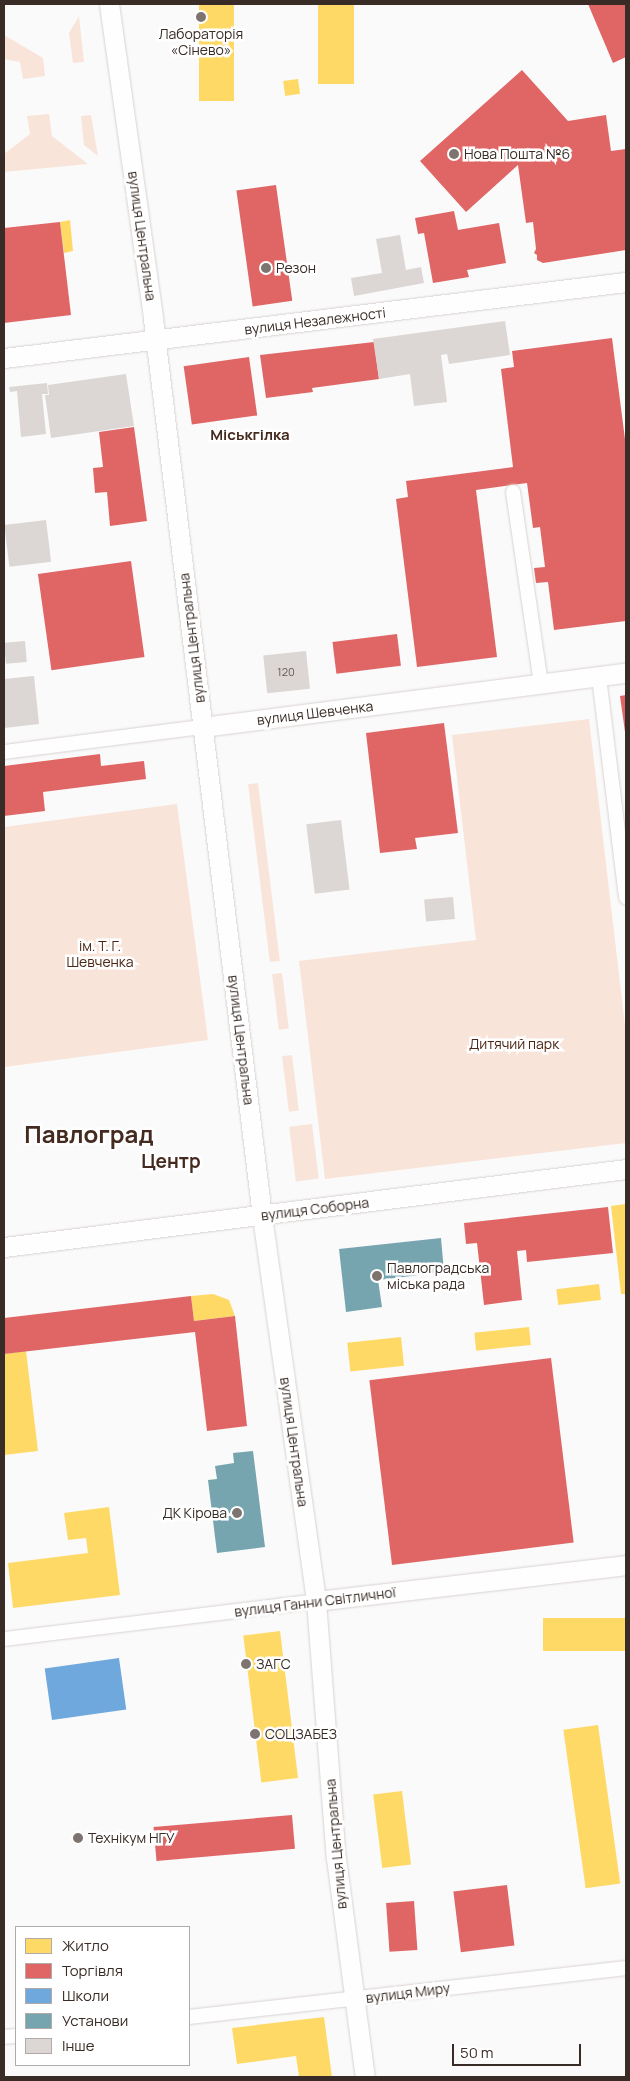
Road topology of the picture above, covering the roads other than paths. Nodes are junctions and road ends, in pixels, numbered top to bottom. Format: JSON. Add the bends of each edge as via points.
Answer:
{"nodes":[{"id":1,"x":109,"y":4,"type":"edge"},
{"id":2,"x":626,"y":282,"type":"edge"},
{"id":3,"x":156,"y":341,"type":"junction"},
{"id":4,"x":4,"y":358,"type":"edge"},
{"id":5,"x":513,"y":492,"type":"dead end"},
{"id":6,"x":626,"y":673,"type":"edge"},
{"id":7,"x":599,"y":676,"type":"junction"},
{"id":8,"x":541,"y":684,"type":"junction"},
{"id":9,"x":202,"y":727,"type":"junction"},
{"id":10,"x":4,"y":752,"type":"edge"},
{"id":11,"x":626,"y":897,"type":"edge"},
{"id":12,"x":626,"y":1169,"type":"edge"},
{"id":13,"x":262,"y":1216,"type":"junction"},
{"id":14,"x":4,"y":1247,"type":"edge"},
{"id":15,"x":626,"y":1565,"type":"edge"},
{"id":16,"x":316,"y":1601,"type":"junction"},
{"id":17,"x":4,"y":1639,"type":"edge"},
{"id":18,"x":626,"y":1968,"type":"edge"},
{"id":19,"x":354,"y":1999,"type":"junction"},
{"id":20,"x":190,"y":2017,"type":"edge"},
{"id":21,"x":365,"y":2077,"type":"edge"}],
"edges":[{"from":1,"to":3,"type":"street","name":"вулиця Центральна"},
{"from":2,"to":3,"type":"street","name":"вулиця Незалежності"},
{"from":3,"to":4,"type":"street","name":"вулиця Незалежності"},
{"from":3,"to":9,"type":"street","name":"вулиця Центральна"},
{"from":5,"to":8,"type":"street"},
{"from":6,"to":7,"type":"street","name":"вулиця Шевченка"},
{"from":7,"to":8,"type":"street","name":"вулиця Шевченка"},
{"from":7,"to":11,"type":"street"},
{"from":8,"to":9,"type":"street","name":"вулиця Шевченка"},
{"from":9,"to":10,"type":"street","name":"вулиця Шевченка"},
{"from":9,"to":13,"type":"street","name":"вулиця Центральна"},
{"from":12,"to":13,"type":"street","name":"вулиця Соборна"},
{"from":13,"to":14,"type":"street","name":"вулиця Соборна"},
{"from":13,"to":16,"type":"street","name":"вулиця Центральна"},
{"from":15,"to":16,"type":"street","name":"вулиця Ганни Світличної"},
{"from":16,"to":17,"type":"street","name":"вулиця Ганни Світличної"},
{"from":16,"to":19,"type":"street","name":"вулиця Центральна","via":[[336,1858]]},
{"from":18,"to":19,"type":"street","name":"вулиця Миру"},
{"from":19,"to":20,"type":"street","name":"вулиця Миру"},
{"from":19,"to":21,"type":"street","name":"вулиця Центральна"}]}
